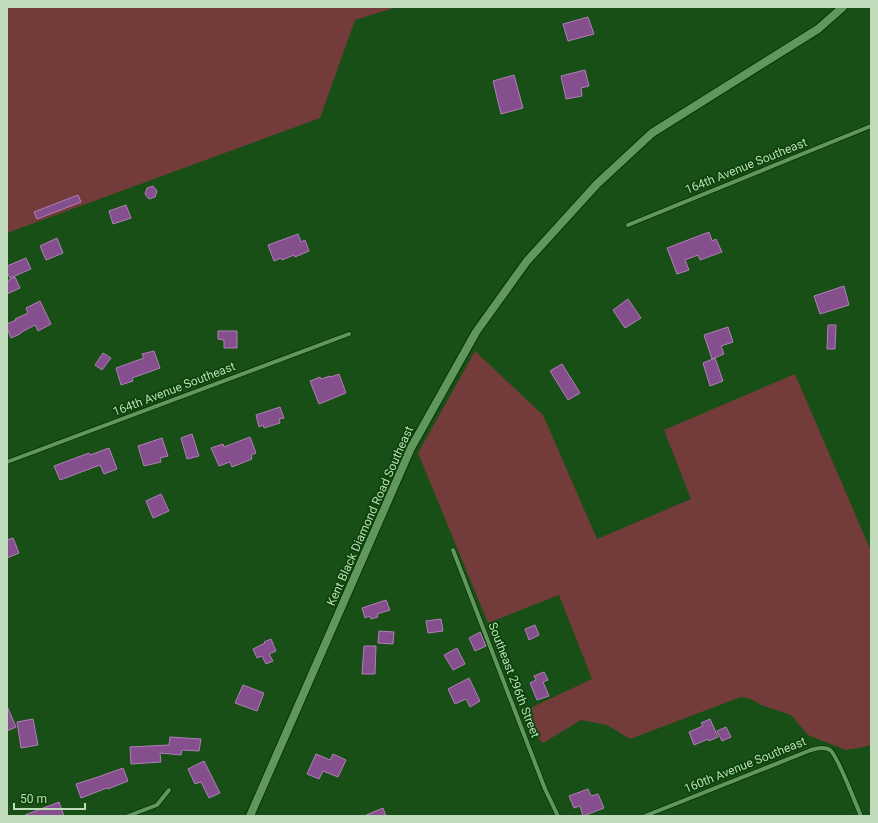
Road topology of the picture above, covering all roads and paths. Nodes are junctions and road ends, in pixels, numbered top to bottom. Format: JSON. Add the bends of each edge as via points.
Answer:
{"nodes":[{"id":1,"x":843,"y":7,"type":"edge"},
{"id":2,"x":871,"y":126,"type":"edge"},
{"id":3,"x":628,"y":225,"type":"dead end"},
{"id":4,"x":349,"y":334,"type":"dead end"},
{"id":5,"x":7,"y":462,"type":"edge"},
{"id":6,"x":454,"y":550,"type":"dead end"},
{"id":7,"x":169,"y":790,"type":"dead end"},
{"id":8,"x":128,"y":816,"type":"edge"},
{"id":9,"x":250,"y":816,"type":"edge"},
{"id":10,"x":558,"y":816,"type":"edge"},
{"id":11,"x":644,"y":816,"type":"edge"},
{"id":12,"x":861,"y":816,"type":"edge"}],
"edges":[{"from":1,"to":9,"type":"street","name":"Kent Black Diamond Road Southeast","via":[[818,28],[652,133],[597,184],[527,260],[476,332],[411,448]]},
{"from":2,"to":3,"type":"street","name":"164th Avenue Southeast"},
{"from":4,"to":5,"type":"street","name":"164th Avenue Southeast"},
{"from":6,"to":10,"type":"street","name":"Southeast 296th Street","via":[[545,789]]},
{"from":7,"to":8,"type":"street","via":[[157,805]]},
{"from":11,"to":12,"type":"street","name":"160th Avenue Southeast","via":[[821,747],[831,750],[837,759]]}]}
